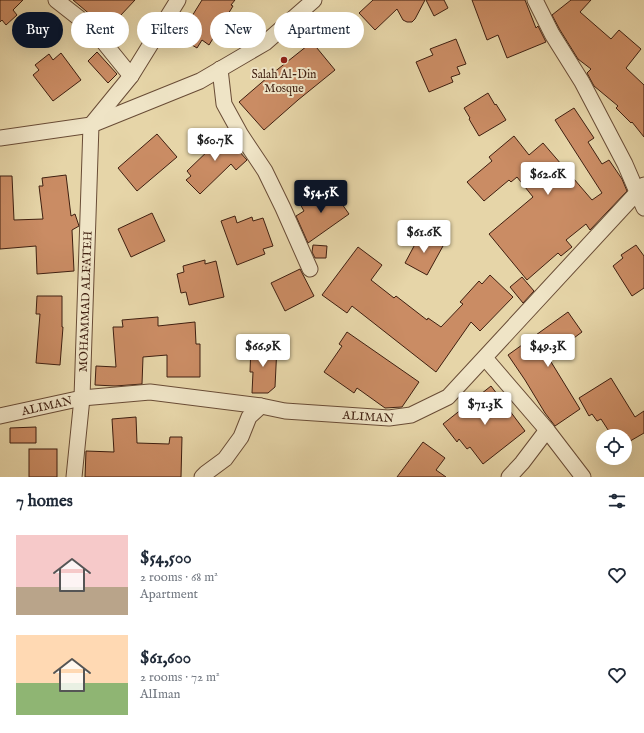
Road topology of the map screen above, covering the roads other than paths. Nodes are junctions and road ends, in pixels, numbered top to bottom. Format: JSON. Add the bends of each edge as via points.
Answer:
{"nodes":[{"id":1,"x":56,"y":0,"type":"edge"},
{"id":2,"x":178,"y":0,"type":"edge"},
{"id":3,"x":314,"y":0,"type":"edge"},
{"id":4,"x":535,"y":0,"type":"edge"},
{"id":5,"x":220,"y":69,"type":"junction"},
{"id":6,"x":131,"y":76,"type":"junction"},
{"id":7,"x":91,"y":125,"type":"junction"},
{"id":8,"x":0,"y":138,"type":"edge"},
{"id":9,"x":641,"y":188,"type":"edge"},
{"id":10,"x":644,"y":208,"type":"edge"},
{"id":11,"x":310,"y":269,"type":"dead end"},
{"id":12,"x":485,"y":358,"type":"junction"},
{"id":13,"x":82,"y":398,"type":"junction"},
{"id":14,"x":261,"y":406,"type":"junction"},
{"id":15,"x":0,"y":416,"type":"edge"},
{"id":16,"x":547,"y":430,"type":"junction"},
{"id":17,"x":74,"y":477,"type":"edge"},
{"id":18,"x":202,"y":477,"type":"edge"},
{"id":19,"x":509,"y":477,"type":"edge"},
{"id":20,"x":583,"y":477,"type":"edge"}],
"edges":[{"from":1,"to":6,"type":"street","via":[[93,29]]},
{"from":2,"to":6,"type":"street"},
{"from":3,"to":5,"type":"street","via":[[265,43]]},
{"from":4,"to":9,"type":"street","via":[[625,164]]},
{"from":5,"to":7,"type":"street","via":[[200,81]]},
{"from":5,"to":11,"type":"street","via":[[224,104],[265,171]]},
{"from":6,"to":7,"type":"street"},
{"from":7,"to":8,"type":"street"},
{"from":7,"to":13,"type":"street","name":"MOHAMMAD ALFATEH"},
{"from":9,"to":10,"type":"street"},
{"from":9,"to":12,"type":"street","name":"ALIMAN"},
{"from":12,"to":14,"type":"street","name":"ALIMAN","via":[[448,397],[411,415],[389,418],[285,411]]},
{"from":12,"to":16,"type":"street"},
{"from":13,"to":14,"type":"street","name":"ALIMAN","via":[[150,392]]},
{"from":13,"to":15,"type":"street","name":"ALIMAN"},
{"from":13,"to":17,"type":"street","name":"MOHAMMAD ALFATEH"},
{"from":14,"to":18,"type":"street","via":[[250,417],[225,459]]},
{"from":16,"to":19,"type":"street"},
{"from":16,"to":20,"type":"street"}]}
